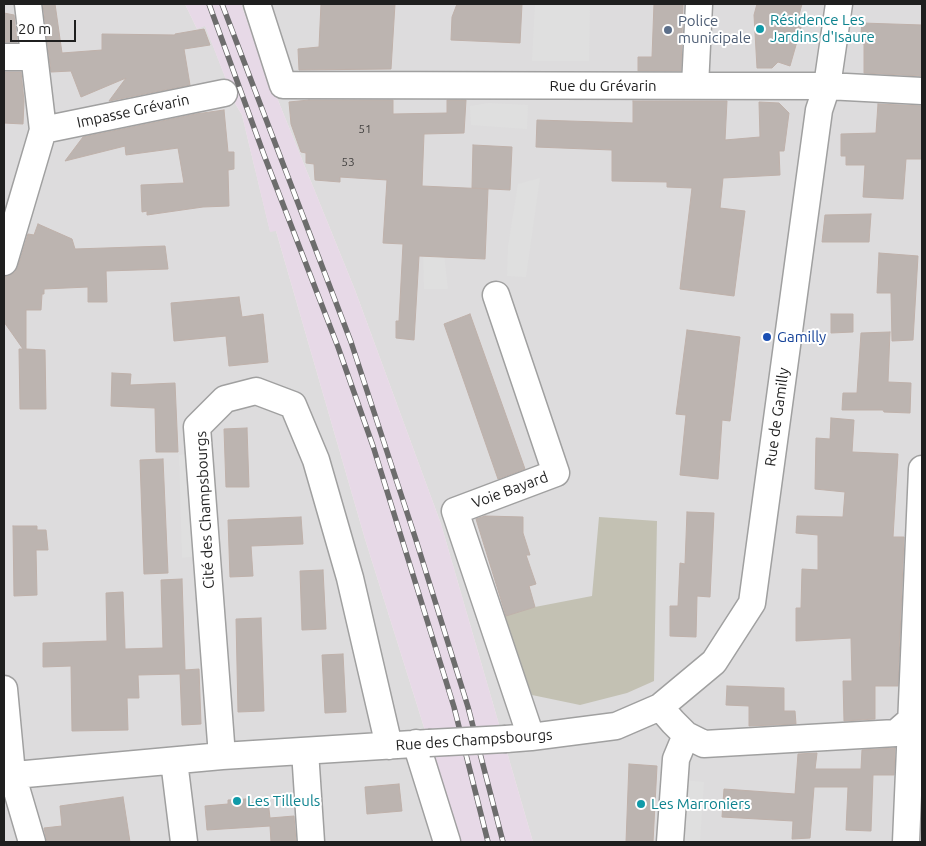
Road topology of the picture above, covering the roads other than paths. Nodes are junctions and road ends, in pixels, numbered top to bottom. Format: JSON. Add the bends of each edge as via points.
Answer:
{"nodes":[{"id":1,"x":28,"y":4,"type":"edge"},
{"id":2,"x":257,"y":4,"type":"edge"},
{"id":3,"x":699,"y":4,"type":"edge"},
{"id":4,"x":840,"y":4,"type":"edge"},
{"id":5,"x":4,"y":57,"type":"edge"},
{"id":6,"x":34,"y":57,"type":"junction"},
{"id":7,"x":695,"y":86,"type":"junction"},
{"id":8,"x":827,"y":86,"type":"junction"},
{"id":9,"x":922,"y":91,"type":"edge"},
{"id":10,"x":224,"y":93,"type":"dead end"},
{"id":11,"x":43,"y":130,"type":"junction"},
{"id":12,"x":10,"y":216,"type":"edge"},
{"id":13,"x":4,"y":262,"type":"edge"},
{"id":14,"x":496,"y":295,"type":"dead end"},
{"id":15,"x":922,"y":469,"type":"edge"},
{"id":16,"x":918,"y":685,"type":"edge"},
{"id":17,"x":4,"y":689,"type":"edge"},
{"id":18,"x":660,"y":707,"type":"junction"},
{"id":19,"x":912,"y":720,"type":"junction"},
{"id":20,"x":686,"y":734,"type":"junction"},
{"id":21,"x":518,"y":738,"type":"junction"},
{"id":22,"x":423,"y":743,"type":"junction"},
{"id":23,"x":389,"y":746,"type":"junction"},
{"id":24,"x":305,"y":751,"type":"junction"},
{"id":25,"x":222,"y":756,"type":"junction"},
{"id":26,"x":174,"y":761,"type":"junction"},
{"id":27,"x":8,"y":775,"type":"edge"},
{"id":28,"x":32,"y":842,"type":"edge"},
{"id":29,"x":184,"y":842,"type":"edge"},
{"id":30,"x":311,"y":842,"type":"edge"},
{"id":31,"x":446,"y":842,"type":"edge"},
{"id":32,"x":670,"y":842,"type":"edge"},
{"id":33,"x":906,"y":842,"type":"edge"}],
"edges":[{"from":1,"to":6,"type":"street"},
{"from":2,"to":7,"type":"street","name":"Rue du Grévarin","via":[[283,85]]},
{"from":3,"to":7,"type":"street"},
{"from":4,"to":8,"type":"street","name":"Rue de Gamilly"},
{"from":5,"to":6,"type":"street"},
{"from":6,"to":11,"type":"street"},
{"from":7,"to":8,"type":"street","name":"Rue du Grévarin"},
{"from":8,"to":9,"type":"street","name":"Rue du Grévarin"},
{"from":8,"to":18,"type":"street","name":"Rue de Gamilly","via":[[819,110],[752,603],[714,662]]},
{"from":10,"to":11,"type":"street","name":"Impasse Grévarin"},
{"from":11,"to":12,"type":"street"},
{"from":12,"to":13,"type":"street"},
{"from":14,"to":21,"type":"street","name":"Voie Bayard","via":[[556,473],[455,511]]},
{"from":15,"to":16,"type":"street"},
{"from":16,"to":19,"type":"street"},
{"from":17,"to":27,"type":"street"},
{"from":18,"to":20,"type":"street"},
{"from":18,"to":21,"type":"street","name":"Rue des Champsbourgs","via":[[616,726]]},
{"from":19,"to":20,"type":"street","via":[[896,734],[704,744]]},
{"from":19,"to":33,"type":"street"},
{"from":20,"to":32,"type":"street","via":[[676,759]]},
{"from":21,"to":22,"type":"street","name":"Rue des Champsbourgs","bridge":true},
{"from":22,"to":23,"type":"street","name":"Rue des Champsbourgs"},
{"from":22,"to":31,"type":"street"},
{"from":23,"to":24,"type":"street","name":"Rue des Champsbourgs"},
{"from":23,"to":25,"type":"street","name":"Cité des Champsbourgs","via":[[350,578],[316,460],[293,405],[256,391],[225,399],[197,427]]},
{"from":24,"to":25,"type":"street","name":"Rue des Champsbourgs"},
{"from":24,"to":30,"type":"street"},
{"from":25,"to":26,"type":"street","name":"Rue des Champsbourgs"},
{"from":26,"to":27,"type":"street","name":"Rue des Champsbourgs"},
{"from":26,"to":29,"type":"street"},
{"from":27,"to":28,"type":"street"}]}
